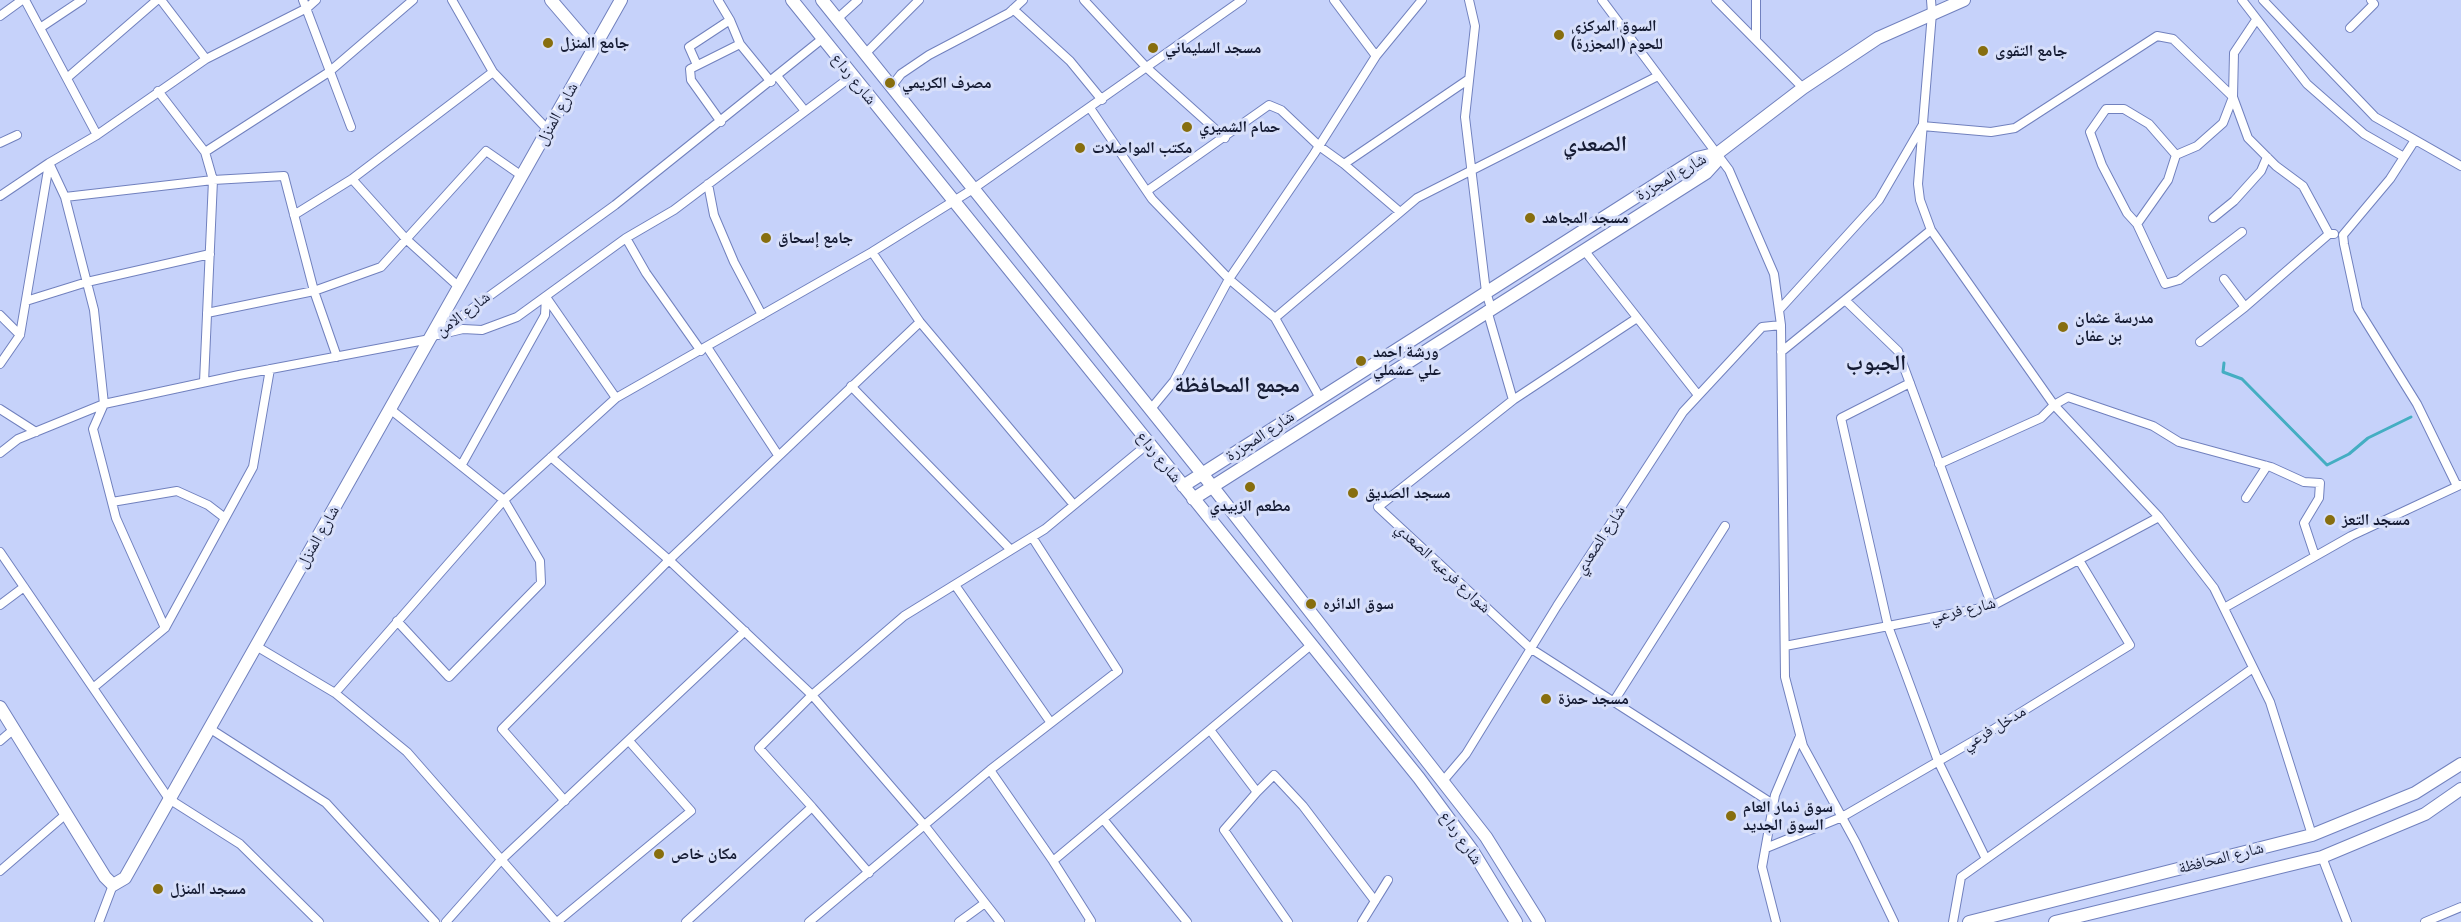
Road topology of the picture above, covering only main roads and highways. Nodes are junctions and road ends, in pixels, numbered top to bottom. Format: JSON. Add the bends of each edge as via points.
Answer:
{"nodes":[{"id":1,"x":551,"y":0,"type":"edge"},
{"id":2,"x":621,"y":0,"type":"edge"},
{"id":3,"x":792,"y":0,"type":"edge"},
{"id":4,"x":822,"y":0,"type":"edge"},
{"id":5,"x":1961,"y":1,"type":"edge"},
{"id":6,"x":593,"y":49,"type":"junction"},
{"id":7,"x":1718,"y":153,"type":"junction"},
{"id":8,"x":1202,"y":474,"type":"junction"},
{"id":9,"x":1183,"y":486,"type":"junction"},
{"id":10,"x":1212,"y":486,"type":"junction"},
{"id":11,"x":1193,"y":499,"type":"junction"},
{"id":12,"x":0,"y":706,"type":"edge"},
{"id":13,"x":2461,"y":764,"type":"edge"},
{"id":14,"x":2461,"y":789,"type":"edge"},
{"id":15,"x":1516,"y":922,"type":"edge"},
{"id":16,"x":1539,"y":922,"type":"edge"},
{"id":17,"x":1969,"y":922,"type":"edge"},
{"id":18,"x":2055,"y":922,"type":"edge"}],
"edges":[{"from":1,"to":6,"type":"main road"},
{"from":2,"to":6,"type":"main road","name":"شارع المنزل"},
{"from":3,"to":9,"type":"main road","name":"شارع رداع"},
{"from":4,"to":8,"type":"main road","name":"شارع رداع"},
{"from":5,"to":7,"type":"main road","via":[[1878,38],[1803,88]]},
{"from":6,"to":12,"type":"main road","name":"شارع المنزل","via":[[125,878],[113,885],[105,877]]},
{"from":7,"to":8,"type":"main road","name":"شارع المجزرة","via":[[1697,158]]},
{"from":7,"to":10,"type":"main road","name":"شارع المجزرة","via":[[1706,173]]},
{"from":8,"to":9,"type":"main road","name":"شارع المجزرة"},
{"from":8,"to":10,"type":"main road","name":"شارع رداع"},
{"from":9,"to":11,"type":"main road","name":"شارع رداع"},
{"from":10,"to":11,"type":"main road","name":"شارع المجزرة"},
{"from":10,"to":16,"type":"main road","name":"شارع رداع","via":[[1486,837]]},
{"from":11,"to":15,"type":"main road","name":"شارع رداع","via":[[1459,832]]},
{"from":13,"to":17,"type":"main road","name":"شارع المحافظة","via":[[2415,793],[2313,834]]},
{"from":14,"to":18,"type":"main road","name":"شارع المحافظة","via":[[2425,814],[2322,857]]}]}
